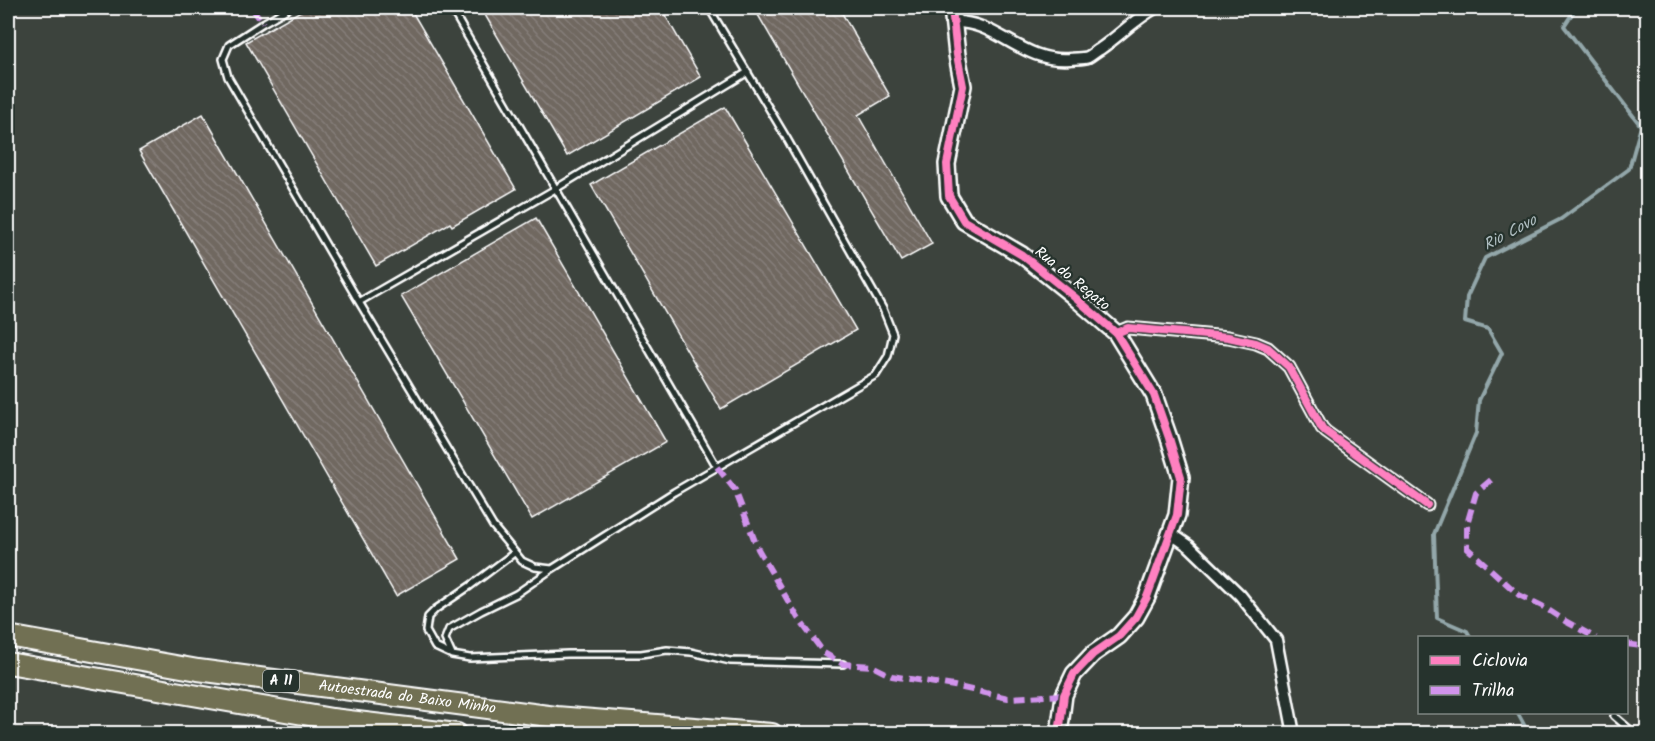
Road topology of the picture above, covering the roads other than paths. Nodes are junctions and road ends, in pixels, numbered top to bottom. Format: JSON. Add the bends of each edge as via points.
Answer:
{"nodes":[{"id":1,"x":289,"y":8,"type":"edge"},
{"id":2,"x":451,"y":8,"type":"edge"},
{"id":3,"x":709,"y":8,"type":"edge"},
{"id":4,"x":1155,"y":8,"type":"edge"},
{"id":5,"x":953,"y":15,"type":"edge"},
{"id":6,"x":748,"y":72,"type":"junction"},
{"id":7,"x":556,"y":188,"type":"junction"},
{"id":8,"x":359,"y":302,"type":"junction"},
{"id":9,"x":1116,"y":333,"type":"junction"},
{"id":10,"x":717,"y":467,"type":"junction"},
{"id":11,"x":1427,"y":505,"type":"dead end"},
{"id":12,"x":1170,"y":533,"type":"junction"},
{"id":13,"x":514,"y":553,"type":"junction"},
{"id":14,"x":552,"y":569,"type":"junction"},
{"id":15,"x":8,"y":636,"type":"edge"},
{"id":16,"x":452,"y":655,"type":"junction"},
{"id":17,"x":8,"y":663,"type":"edge"},
{"id":18,"x":843,"y":664,"type":"dead end"},
{"id":19,"x":1614,"y":716,"type":"dead end"},
{"id":20,"x":1059,"y":727,"type":"edge"},
{"id":21,"x":457,"y":734,"type":"edge"},
{"id":22,"x":772,"y":734,"type":"edge"},
{"id":23,"x":1294,"y":734,"type":"edge"},
{"id":24,"x":1635,"y":734,"type":"edge"}],
"edges":[{"from":1,"to":8,"type":"lane","via":[[229,45],[223,59],[228,77]]},
{"from":2,"to":7,"type":"lane"},
{"from":3,"to":6,"type":"lane"},
{"from":4,"to":5,"type":"street","via":[[1088,57],[1063,59],[1036,56]]},
{"from":5,"to":9,"type":"street","name":"Rua do Regato","via":[[963,86],[947,164],[949,196],[964,220],[1022,255]]},
{"from":6,"to":7,"type":"lane"},
{"from":6,"to":10,"type":"lane","via":[[883,309],[893,334],[888,356],[876,375]]},
{"from":7,"to":8,"type":"lane"},
{"from":7,"to":10,"type":"lane"},
{"from":8,"to":13,"type":"lane","via":[[493,526]]},
{"from":9,"to":11,"type":"street","via":[[1128,328],[1228,337],[1268,348],[1289,368],[1326,432]]},
{"from":9,"to":12,"type":"street","name":"Rua do Regato","via":[[1154,395],[1181,477],[1177,515]]},
{"from":10,"to":14,"type":"lane"},
{"from":12,"to":20,"type":"street","name":"Rua do Regato","via":[[1136,617],[1074,674],[1064,695]]},
{"from":12,"to":23,"type":"street","via":[[1240,595],[1276,640]]},
{"from":13,"to":14,"type":"lane","via":[[535,567]]},
{"from":13,"to":16,"type":"lane","via":[[428,617],[426,631],[435,647]]},
{"from":14,"to":16,"type":"lane","via":[[516,594],[449,629],[445,639]]},
{"from":15,"to":22,"type":"highway","name":"Autoestrada do Baixo Minho","number":"A 11","via":[[198,670],[556,717]]},
{"from":16,"to":18,"type":"lane","via":[[470,658],[667,650],[730,661]]},
{"from":17,"to":21,"type":"highway","name":"Autoestrada do Baixo Minho","number":"A 11","via":[[332,719]]},
{"from":19,"to":24,"type":"lane"}]}
